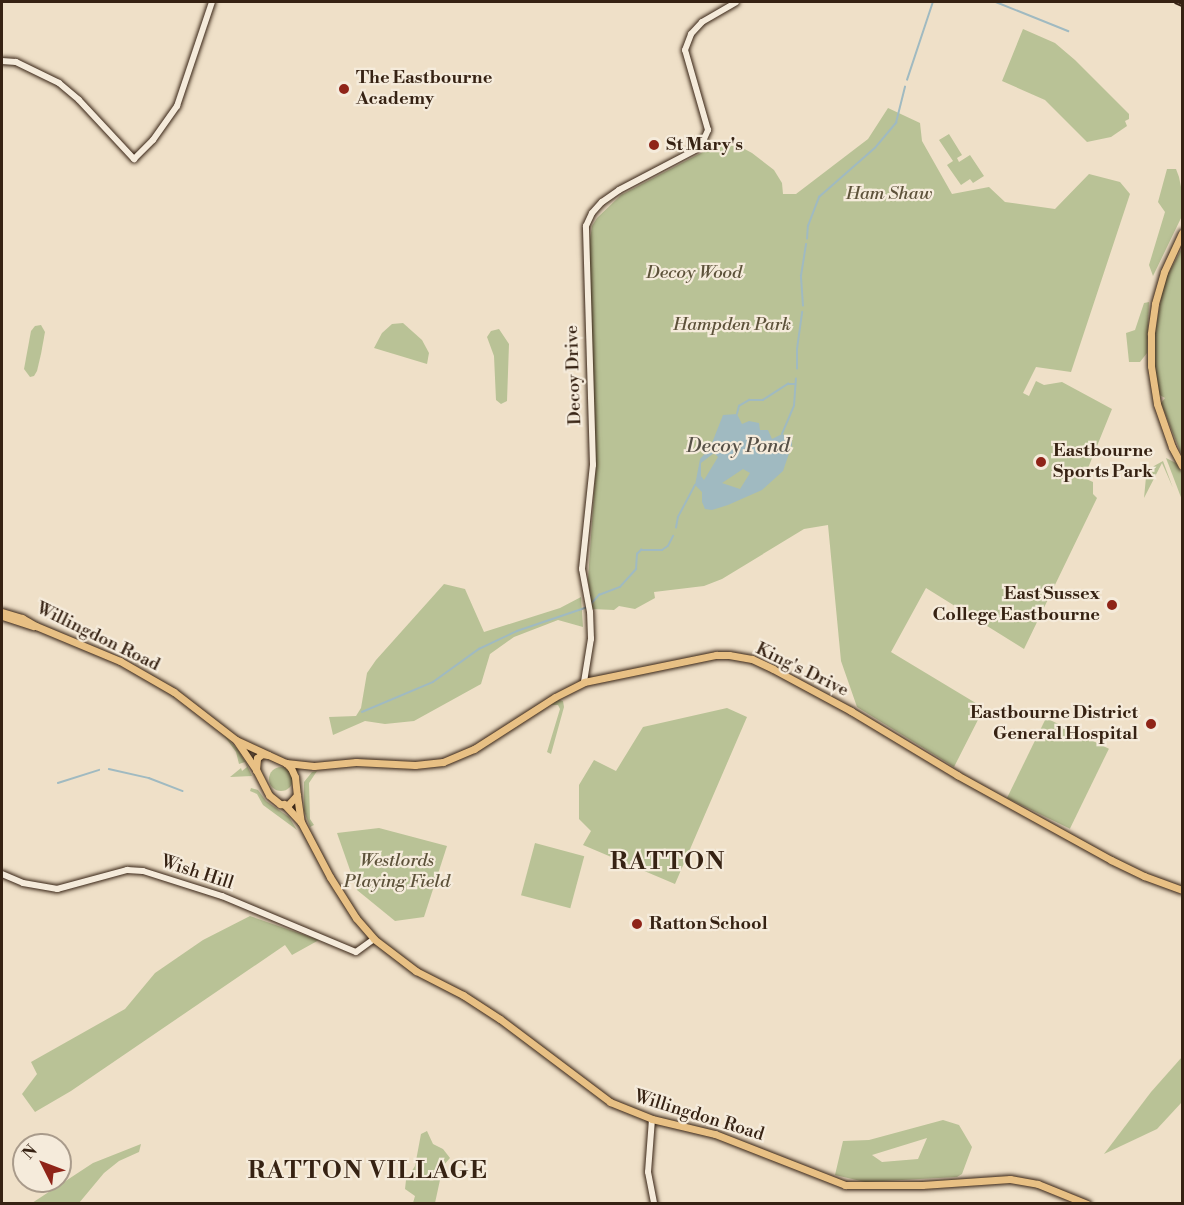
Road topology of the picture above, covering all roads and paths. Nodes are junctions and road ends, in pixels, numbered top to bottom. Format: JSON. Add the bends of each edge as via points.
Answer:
{"nodes":[{"id":1,"x":212,"y":2,"type":"edge"},
{"id":2,"x":736,"y":2,"type":"edge"},
{"id":3,"x":2,"y":61,"type":"edge"},
{"id":4,"x":1182,"y":233,"type":"edge"},
{"id":5,"x":1180,"y":242,"type":"edge"},
{"id":6,"x":1182,"y":466,"type":"edge"},
{"id":7,"x":2,"y":612,"type":"edge"},
{"id":8,"x":2,"y":616,"type":"edge"},
{"id":9,"x":36,"y":626,"type":"junction"},
{"id":10,"x":584,"y":682,"type":"junction"},
{"id":11,"x":236,"y":740,"type":"junction"},
{"id":12,"x":268,"y":755,"type":"junction"},
{"id":13,"x":286,"y":763,"type":"junction"},
{"id":14,"x":314,"y":766,"type":"junction"},
{"id":15,"x":256,"y":770,"type":"junction"},
{"id":16,"x":296,"y":784,"type":"junction"},
{"id":17,"x":297,"y":795,"type":"junction"},
{"id":18,"x":284,"y":804,"type":"junction"},
{"id":19,"x":301,"y":822,"type":"junction"},
{"id":20,"x":2,"y":874,"type":"edge"},
{"id":21,"x":1182,"y":890,"type":"edge"},
{"id":22,"x":374,"y":939,"type":"junction"},
{"id":23,"x":652,"y":1119,"type":"junction"},
{"id":24,"x":654,"y":1203,"type":"edge"},
{"id":25,"x":1087,"y":1203,"type":"edge"}],
"edges":[{"from":1,"to":3,"type":"street","via":[[177,106],[134,159],[59,83],[16,62]]},
{"from":2,"to":10,"type":"street","name":"Decoy Drive","via":[[702,22],[691,34],[685,50],[708,129],[697,149],[619,190],[602,202],[586,226],[593,465],[582,569],[591,639]]},
{"from":4,"to":5,"type":"main road"},
{"from":5,"to":6,"type":"main road","via":[[1168,261],[1155,304],[1151,366],[1162,422]]},
{"from":7,"to":9,"type":"main road","name":"Willingdon Road"},
{"from":8,"to":9,"type":"main road"},
{"from":9,"to":11,"type":"main road","name":"Willingdon Road","via":[[120,661],[162,685]]},
{"from":10,"to":14,"type":"main road","name":"King's Drive","via":[[474,749],[443,762]]},
{"from":10,"to":21,"type":"main road","name":"King's Drive","via":[[716,655],[752,659],[835,702],[1121,866]]},
{"from":11,"to":12,"type":"main road","name":"Willingdon Road"},
{"from":11,"to":15,"type":"main road","name":"Willingdon Road"},
{"from":12,"to":13,"type":"main road","name":"Willingdon Road"},
{"from":12,"to":15,"type":"main road","via":[[257,758]]},
{"from":13,"to":14,"type":"main road","name":"King's Drive"},
{"from":13,"to":16,"type":"main road"},
{"from":14,"to":16,"type":"main road","via":[[303,772]]},
{"from":15,"to":18,"type":"main road","name":"Willingdon Road","via":[[269,795]]},
{"from":16,"to":17,"type":"main road","name":"Willingdon Road"},
{"from":17,"to":18,"type":"main road","via":[[292,803]]},
{"from":17,"to":19,"type":"main road","name":"Willingdon Road"},
{"from":18,"to":19,"type":"main road","name":"Willingdon Road"},
{"from":19,"to":22,"type":"main road","name":"Willingdon Road","via":[[344,899]]},
{"from":20,"to":22,"type":"street","name":"Wish Hill","via":[[23,884],[57,889],[127,870],[142,871],[222,896],[356,952]]},
{"from":22,"to":23,"type":"main road","name":"Willingdon Road","via":[[416,971],[500,1019],[610,1102]]},
{"from":23,"to":24,"type":"street","via":[[648,1172]]},
{"from":23,"to":25,"type":"main road","name":"Willingdon Road","via":[[715,1134],[845,1185],[1010,1179],[1030,1182]]}]}
